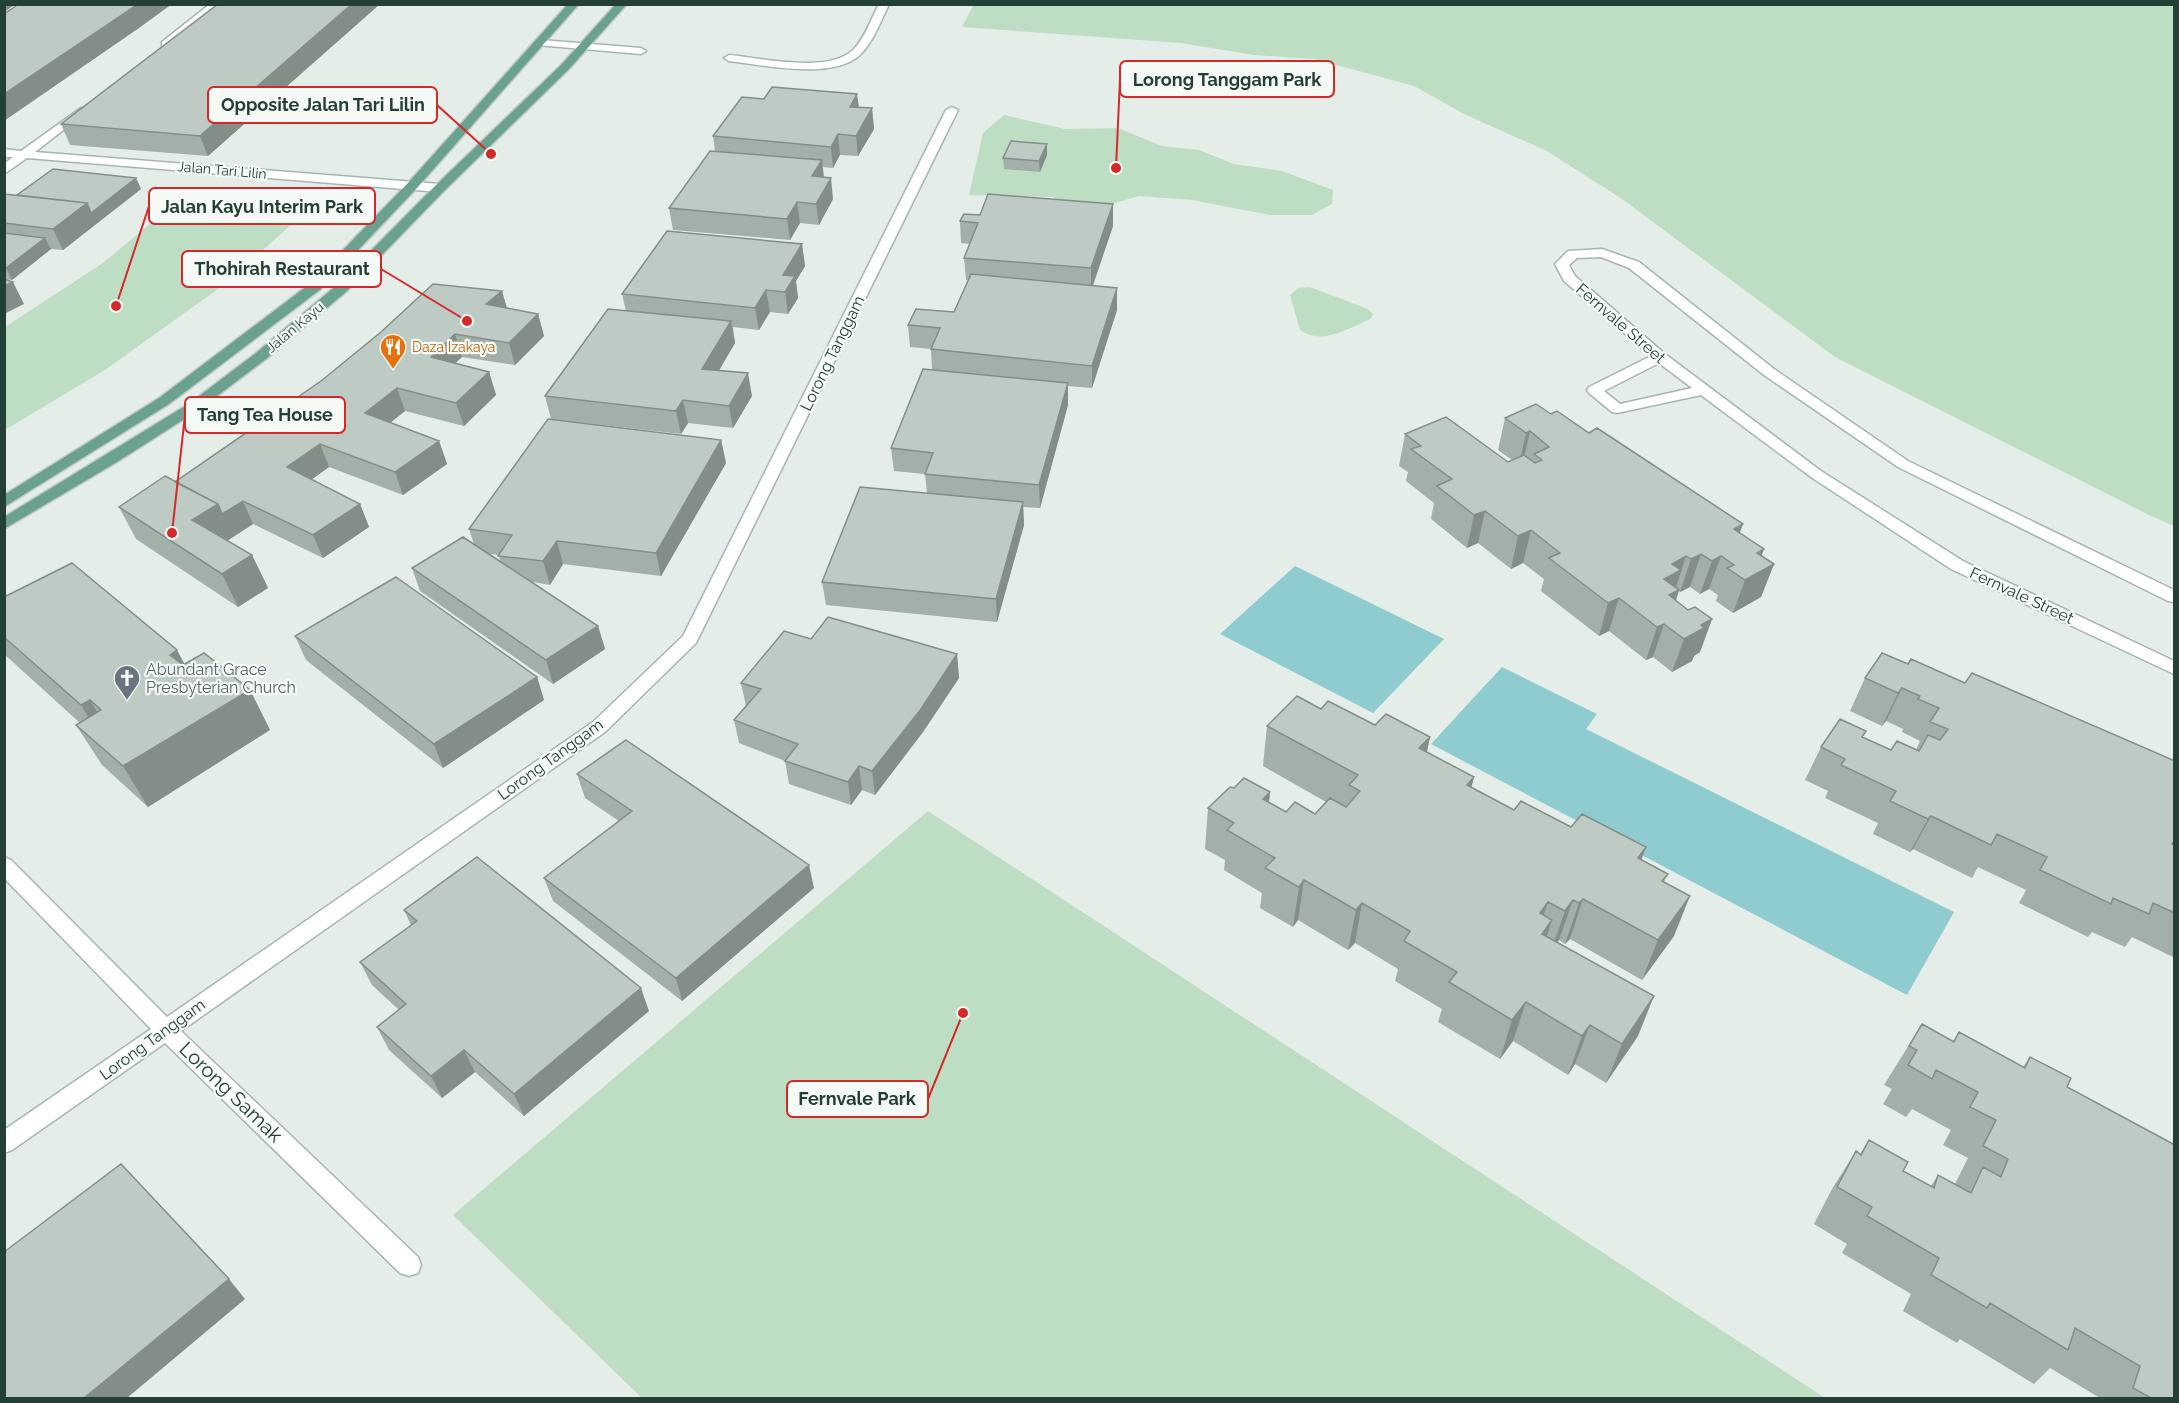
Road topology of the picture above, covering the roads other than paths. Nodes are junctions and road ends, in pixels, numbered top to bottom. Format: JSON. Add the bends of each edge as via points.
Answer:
{"nodes":[{"id":1,"x":217,"y":4,"type":"edge"},
{"id":2,"x":574,"y":4,"type":"edge"},
{"id":3,"x":622,"y":4,"type":"edge"},
{"id":4,"x":884,"y":4,"type":"edge"},
{"id":5,"x":540,"y":44,"type":"junction"},
{"id":6,"x":583,"y":46,"type":"junction"},
{"id":7,"x":641,"y":51,"type":"dead end"},
{"id":8,"x":153,"y":54,"type":"edge"},
{"id":9,"x":729,"y":58,"type":"dead end"},
{"id":10,"x":90,"y":104,"type":"edge"},
{"id":11,"x":952,"y":110,"type":"dead end"},
{"id":12,"x":4,"y":153,"type":"edge"},
{"id":13,"x":25,"y":154,"type":"junction"},
{"id":14,"x":4,"y":170,"type":"edge"},
{"id":15,"x":412,"y":186,"type":"junction"},
{"id":16,"x":440,"y":188,"type":"junction"},
{"id":17,"x":1660,"y":357,"type":"junction"},
{"id":18,"x":1702,"y":390,"type":"junction"},
{"id":19,"x":4,"y":502,"type":"edge"},
{"id":20,"x":4,"y":524,"type":"edge"},
{"id":21,"x":2175,"y":597,"type":"edge"},
{"id":22,"x":2175,"y":668,"type":"edge"},
{"id":23,"x":4,"y":865,"type":"edge"},
{"id":24,"x":165,"y":1029,"type":"junction"},
{"id":25,"x":4,"y":1143,"type":"edge"},
{"id":26,"x":409,"y":1265,"type":"dead end"}],
"edges":[{"from":1,"to":8,"type":"street"},
{"from":2,"to":5,"type":"main road","name":"Jalan Kayu"},
{"from":3,"to":6,"type":"main road","name":"Jalan Kayu"},
{"from":4,"to":9,"type":"street","via":[[860,49],[840,63],[815,65]]},
{"from":5,"to":6,"type":"street"},
{"from":5,"to":15,"type":"main road","name":"Jalan Kayu"},
{"from":6,"to":7,"type":"street"},
{"from":6,"to":16,"type":"main road","name":"Jalan Kayu"},
{"from":10,"to":13,"type":"street"},
{"from":11,"to":24,"type":"street","name":"Lorong Tanggam","via":[[690,639],[598,727]]},
{"from":12,"to":13,"type":"street","name":"Jalan Tari Lilin"},
{"from":13,"to":14,"type":"street"},
{"from":13,"to":15,"type":"street","name":"Jalan Tari Lilin"},
{"from":15,"to":16,"type":"street","name":"Jalan Tari Lilin"},
{"from":15,"to":19,"type":"main road","name":"Jalan Kayu","via":[[316,286],[236,348],[164,401]]},
{"from":16,"to":20,"type":"main road","name":"Jalan Kayu","via":[[342,288],[261,356],[195,406]]},
{"from":17,"to":18,"type":"street","name":"Fernvale Street"},
{"from":17,"to":18,"type":"street","via":[[1594,390],[1617,409]]},
{"from":17,"to":21,"type":"street","name":"Fernvale Street","via":[[1569,278],[1562,264],[1573,254],[1602,253],[1634,265],[1769,372],[1903,464]]},
{"from":18,"to":22,"type":"street","name":"Fernvale Street","via":[[1816,474],[1957,565]]},
{"from":23,"to":24,"type":"street","name":"Lorong Samak"},
{"from":24,"to":25,"type":"street","name":"Lorong Tanggam"},
{"from":24,"to":26,"type":"street","name":"Lorong Samak"}]}
